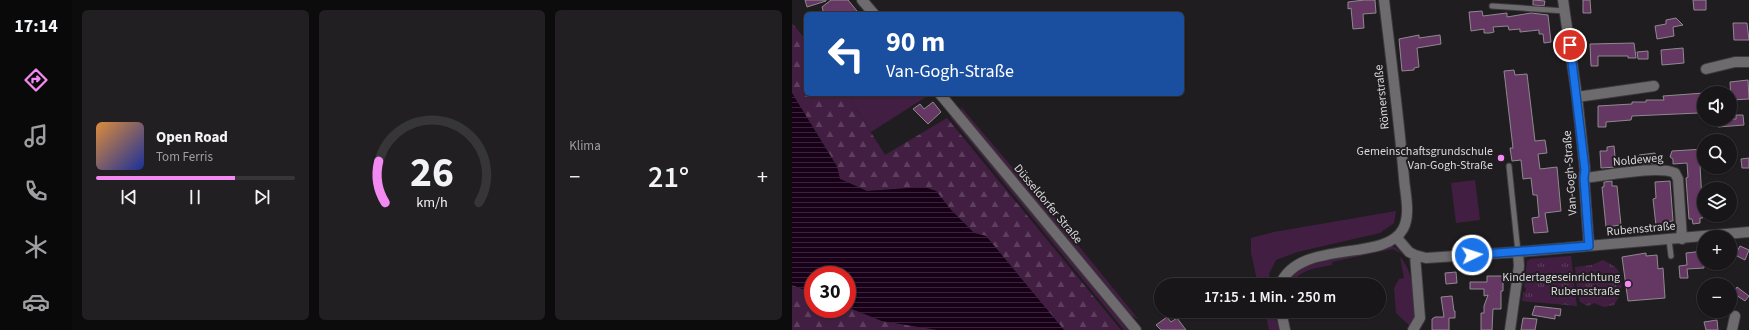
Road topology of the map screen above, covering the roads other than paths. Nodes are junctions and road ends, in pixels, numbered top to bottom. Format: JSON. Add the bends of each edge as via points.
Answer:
{"nodes":[{"id":1,"x":862,"y":0,"type":"edge"},
{"id":2,"x":1384,"y":0,"type":"edge"},
{"id":3,"x":1563,"y":0,"type":"edge"},
{"id":4,"x":1492,"y":6,"type":"dead end"},
{"id":5,"x":1565,"y":11,"type":"junction"},
{"id":6,"x":872,"y":12,"type":"edge"},
{"id":7,"x":1749,"y":62,"type":"edge"},
{"id":8,"x":1706,"y":69,"type":"dead end"},
{"id":9,"x":1654,"y":86,"type":"dead end"},
{"id":10,"x":942,"y":96,"type":"edge"},
{"id":11,"x":1577,"y":97,"type":"junction"},
{"id":12,"x":1509,"y":166,"type":"dead end"},
{"id":13,"x":1584,"y":178,"type":"junction"},
{"id":14,"x":1749,"y":232,"type":"edge"},
{"id":15,"x":1397,"y":238,"type":"junction"},
{"id":16,"x":1682,"y":239,"type":"junction"},
{"id":17,"x":1669,"y":240,"type":"junction"},
{"id":18,"x":1589,"y":246,"type":"junction"},
{"id":19,"x":1518,"y":252,"type":"junction"},
{"id":20,"x":1415,"y":255,"type":"junction"},
{"id":21,"x":1671,"y":256,"type":"dead end"},
{"id":22,"x":1283,"y":278,"type":"edge"},
{"id":23,"x":1282,"y":318,"type":"edge"},
{"id":24,"x":1735,"y":318,"type":"edge"},
{"id":25,"x":1136,"y":330,"type":"edge"},
{"id":26,"x":1285,"y":330,"type":"edge"},
{"id":27,"x":1413,"y":330,"type":"edge"},
{"id":28,"x":1510,"y":330,"type":"edge"},
{"id":29,"x":1732,"y":330,"type":"edge"}],
"edges":[{"from":1,"to":6,"type":"street"},
{"from":2,"to":15,"type":"street","name":"Römerstraße","via":[[1407,214],[1404,228]]},
{"from":3,"to":5,"type":"street","name":"Van-Gogh-Straße"},
{"from":4,"to":5,"type":"lane"},
{"from":5,"to":11,"type":"street","name":"Van-Gogh-Straße"},
{"from":7,"to":8,"type":"street","via":[[1736,62]]},
{"from":9,"to":11,"type":"street"},
{"from":10,"to":25,"type":"street","name":"Düsseldorfer Straße"},
{"from":11,"to":13,"type":"street","name":"Van-Gogh-Straße"},
{"from":12,"to":19,"type":"lane"},
{"from":13,"to":16,"type":"street","name":"Noldeweg","via":[[1655,170],[1675,173],[1678,180]]},
{"from":13,"to":18,"type":"street","name":"Van-Gogh-Straße"},
{"from":14,"to":16,"type":"street","name":"Rubensstraße"},
{"from":15,"to":20,"type":"street"},
{"from":15,"to":22,"type":"street","via":[[1384,244],[1299,263]]},
{"from":16,"to":17,"type":"street","name":"Rubensstraße"},
{"from":17,"to":18,"type":"street","name":"Rubensstraße"},
{"from":17,"to":21,"type":"lane"},
{"from":18,"to":19,"type":"street","name":"Rubensstraße"},
{"from":19,"to":20,"type":"street","name":"Rubensstraße","via":[[1426,258]]},
{"from":19,"to":28,"type":"street","via":[[1519,266]]},
{"from":20,"to":27,"type":"street","via":[[1420,318]]},
{"from":23,"to":26,"type":"street"},
{"from":24,"to":29,"type":"street"}]}
